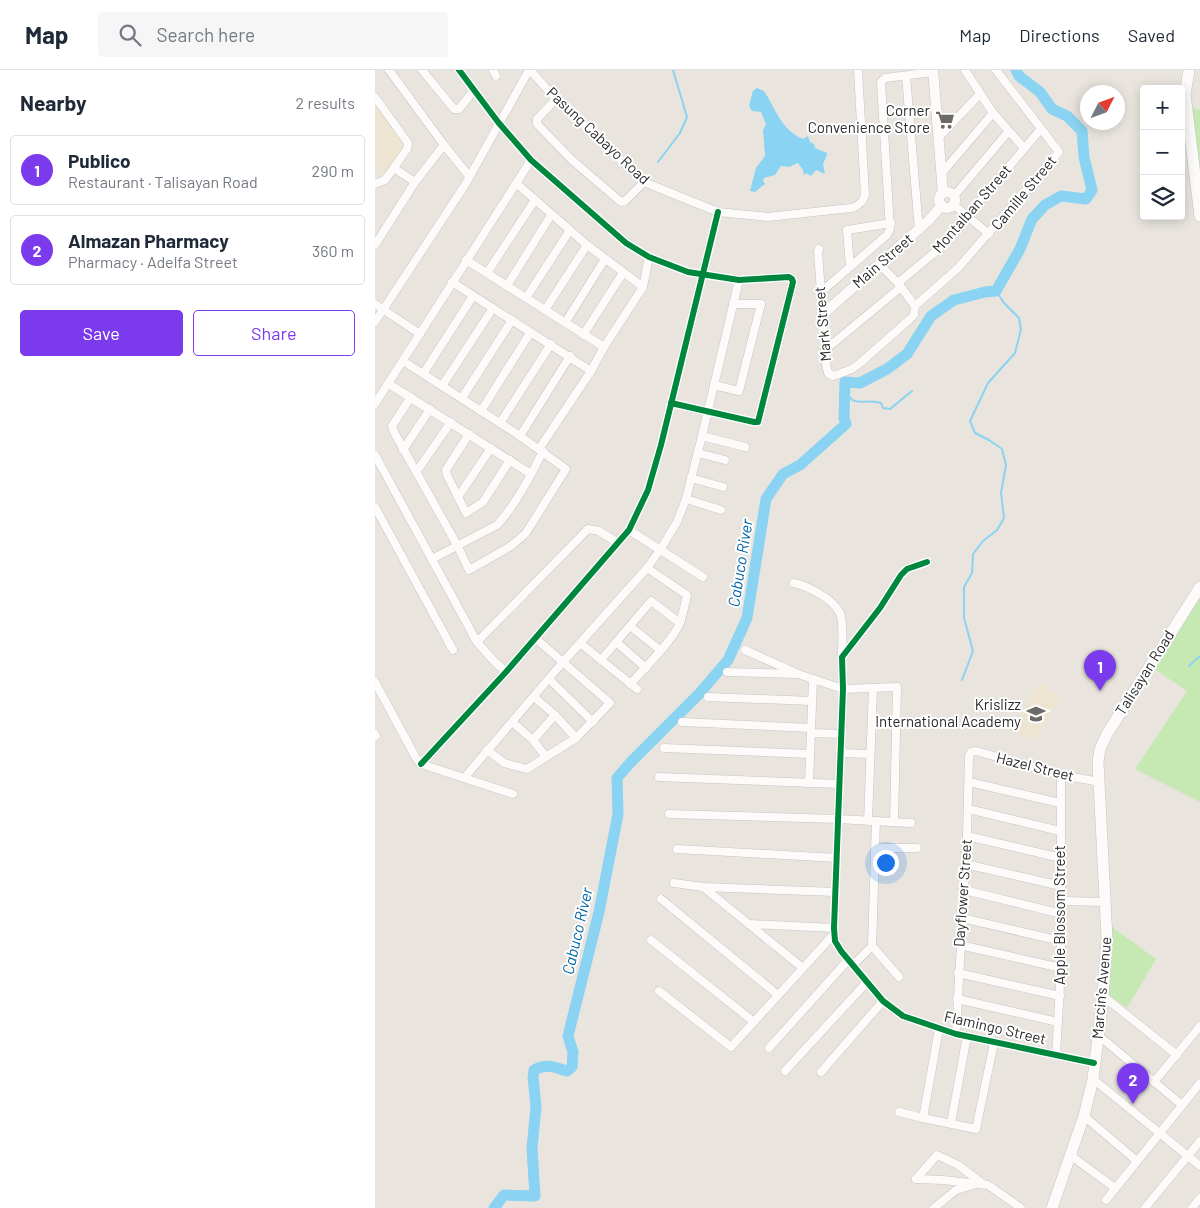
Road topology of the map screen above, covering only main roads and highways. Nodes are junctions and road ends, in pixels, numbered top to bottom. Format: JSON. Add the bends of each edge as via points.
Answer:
{"nodes":[{"id":1,"x":1189,"y":70,"type":"edge"},
{"id":2,"x":1200,"y":216,"type":"edge"},
{"id":3,"x":1200,"y":587,"type":"edge"},
{"id":4,"x":1098,"y":762,"type":"joint"},
{"id":5,"x":1052,"y":1208,"type":"edge"}],
"edges":[{"from":1,"to":2,"type":"main road","via":[[1185,94]]},
{"from":3,"to":4,"type":"main road","name":"Talisayan Road","via":[[1110,728]]},
{"from":4,"to":5,"type":"main road","name":"Marcin's Avenue","via":[[1107,961],[1093,1079],[1084,1116]]}]}
